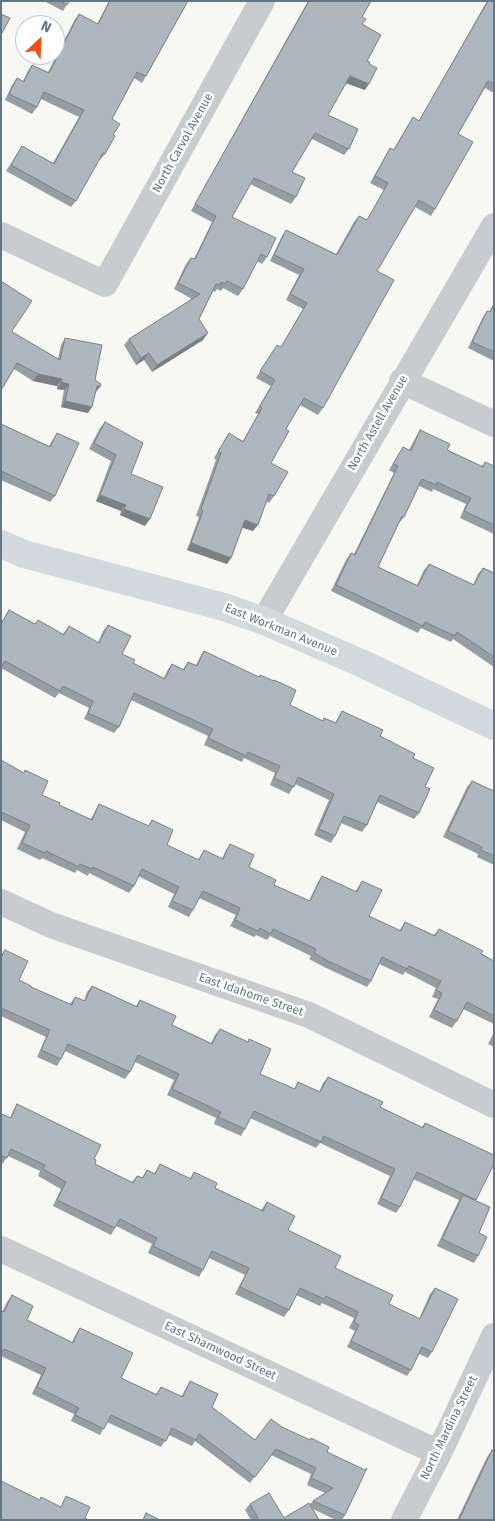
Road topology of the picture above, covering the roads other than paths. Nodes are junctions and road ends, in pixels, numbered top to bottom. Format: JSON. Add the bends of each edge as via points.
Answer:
{"nodes":[{"id":1,"x":262,"y":1,"type":"edge"},
{"id":2,"x":494,"y":226,"type":"edge"},
{"id":3,"x":1,"y":235,"type":"edge"},
{"id":4,"x":402,"y":380,"type":"junction"},
{"id":5,"x":494,"y":424,"type":"edge"},
{"id":6,"x":1,"y":544,"type":"edge"},
{"id":7,"x":264,"y":621,"type":"junction"},
{"id":8,"x":494,"y":726,"type":"edge"},
{"id":9,"x":1,"y":902,"type":"edge"},
{"id":10,"x":494,"y":1105,"type":"edge"},
{"id":11,"x":1,"y":1249,"type":"edge"},
{"id":12,"x":494,"y":1336,"type":"edge"},
{"id":13,"x":439,"y":1452,"type":"junction"},
{"id":14,"x":404,"y":1520,"type":"edge"}],
"edges":[{"from":1,"to":3,"type":"street","name":"North Carvol Avenue","via":[[105,284]]},
{"from":2,"to":4,"type":"street","name":"North Astell Avenue"},
{"from":4,"to":5,"type":"street"},
{"from":4,"to":7,"type":"street","name":"North Astell Avenue"},
{"from":6,"to":7,"type":"street","name":"East Workman Avenue","via":[[24,554],[224,607]]},
{"from":7,"to":8,"type":"street","name":"East Workman Avenue"},
{"from":9,"to":10,"type":"street","name":"East Idahome Street","via":[[51,925],[310,1016]]},
{"from":11,"to":13,"type":"street","name":"East Shamwood Street"},
{"from":12,"to":13,"type":"street","name":"North Mardina Street"},
{"from":13,"to":14,"type":"street","name":"North Mardina Street"}]}
